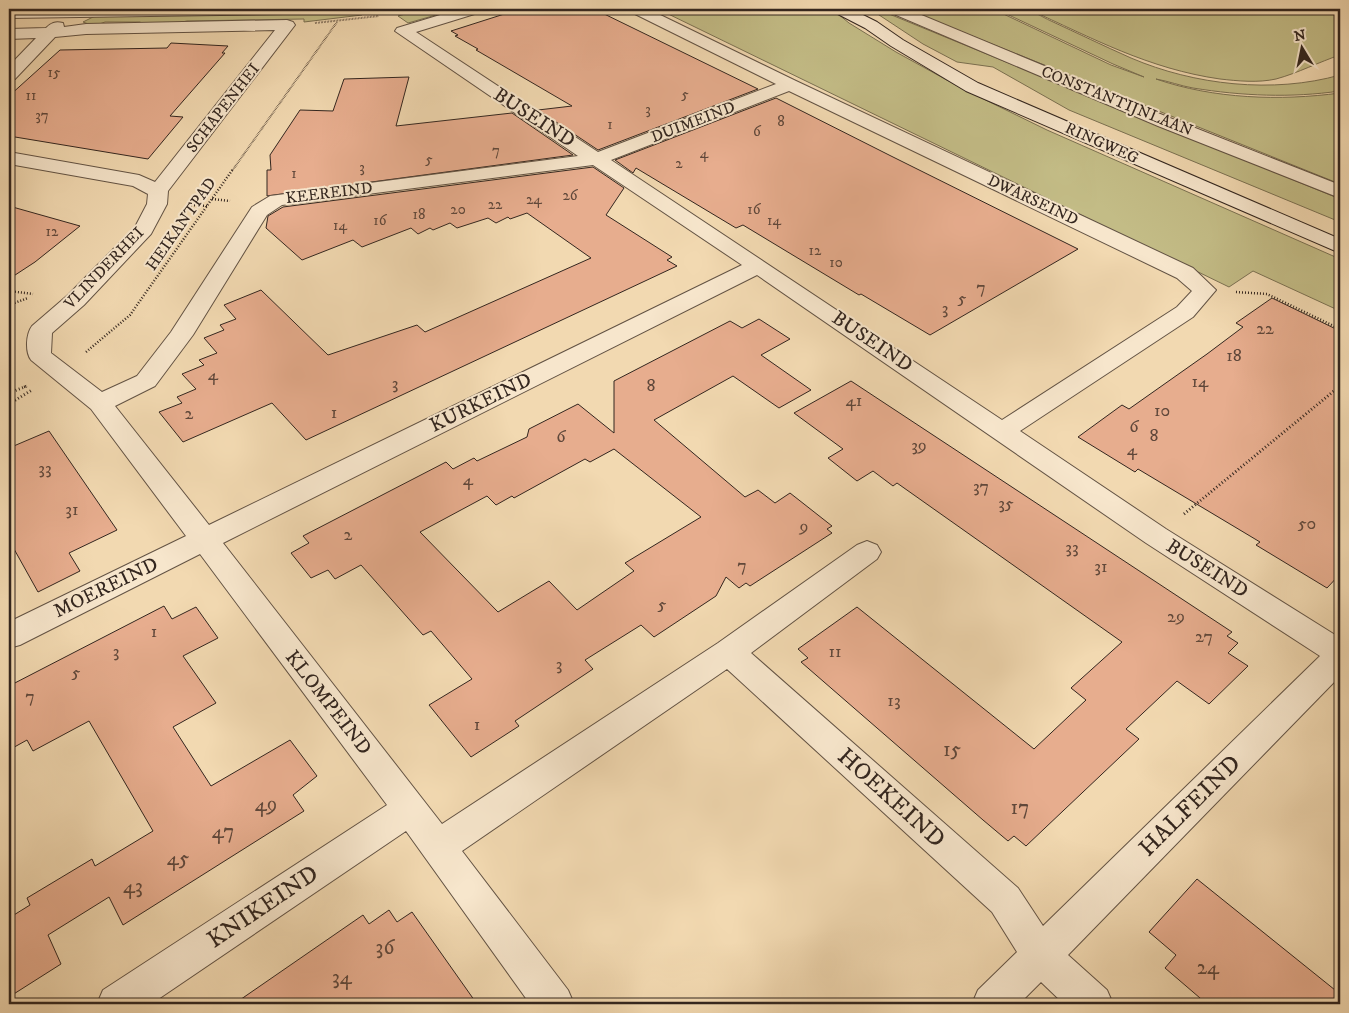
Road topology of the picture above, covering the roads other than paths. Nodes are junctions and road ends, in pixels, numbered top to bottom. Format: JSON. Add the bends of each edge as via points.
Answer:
{"nodes":[{"id":1,"x":476,"y":9,"type":"edge"},
{"id":2,"x":636,"y":9,"type":"edge"},
{"id":3,"x":839,"y":9,"type":"edge"},
{"id":4,"x":855,"y":9,"type":"edge"},
{"id":5,"x":894,"y":9,"type":"edge"},
{"id":6,"x":71,"y":12,"type":"junction"},
{"id":7,"x":9,"y":13,"type":"edge"},
{"id":8,"x":286,"y":17,"type":"edge"},
{"id":9,"x":871,"y":25,"type":"junction"},
{"id":10,"x":50,"y":33,"type":"junction"},
{"id":11,"x":9,"y":34,"type":"edge"},
{"id":12,"x":9,"y":75,"type":"edge"},
{"id":13,"x":790,"y":85,"type":"junction"},
{"id":14,"x":9,"y":158,"type":"edge"},
{"id":15,"x":596,"y":159,"type":"junction"},
{"id":16,"x":158,"y":191,"type":"junction"},
{"id":17,"x":1340,"y":192,"type":"edge"},
{"id":18,"x":1340,"y":247,"type":"edge"},
{"id":19,"x":758,"y":266,"type":"junction"},
{"id":20,"x":100,"y":403,"type":"junction"},
{"id":21,"x":1003,"y":431,"type":"junction"},
{"id":22,"x":203,"y":540,"type":"junction"},
{"id":23,"x":867,"y":552,"type":"dead end"},
{"id":24,"x":9,"y":636,"type":"edge"},
{"id":25,"x":729,"y":652,"type":"junction"},
{"id":26,"x":1340,"y":654,"type":"edge"},
{"id":27,"x":410,"y":809,"type":"junction"},
{"id":28,"x":438,"y":847,"type":"junction"},
{"id":29,"x":1040,"y":956,"type":"junction"},
{"id":30,"x":117,"y":1004,"type":"edge"},
{"id":31,"x":554,"y":1004,"type":"edge"},
{"id":32,"x":992,"y":1004,"type":"edge"},
{"id":33,"x":1093,"y":1004,"type":"edge"}],
"edges":[{"from":1,"to":15,"type":"street","name":"BUSEIND","via":[[403,31]]},
{"from":2,"to":13,"type":"street","name":"DWARSEIND"},
{"from":3,"to":9,"type":"street","name":"RINGWEG"},
{"from":4,"to":9,"type":"street","name":"RINGWEG"},
{"from":5,"to":17,"type":"street","name":"CONSTANTIJNLAAN"},
{"from":6,"to":7,"type":"street"},
{"from":6,"to":8,"type":"street"},
{"from":6,"to":10,"type":"street"},
{"from":8,"to":10,"type":"street"},
{"from":8,"to":16,"type":"street","name":"SCHAPENHEI"},
{"from":9,"to":18,"type":"street","name":"RINGWEG","via":[[972,87]]},
{"from":10,"to":11,"type":"street"},
{"from":10,"to":12,"type":"street"},
{"from":13,"to":15,"type":"street","name":"DUIMEIND"},
{"from":13,"to":21,"type":"street","name":"DWARSEIND","via":[[1185,273],[1205,290],[1184,312]]},
{"from":14,"to":16,"type":"street","via":[[140,181]]},
{"from":15,"to":19,"type":"street","name":"BUSEIND"},
{"from":15,"to":20,"type":"street","name":"KEEREIND","via":[[277,200],[268,204],[259,211],[181,335],[146,381]]},
{"from":16,"to":20,"type":"street","name":"VLINDERHEI","via":[[158,204],[144,230],[76,300],[40,331],[39,355]]},
{"from":19,"to":21,"type":"street","name":"BUSEIND"},
{"from":19,"to":22,"type":"street","name":"KURKEIND"},
{"from":20,"to":22,"type":"street","name":"KLOMPEIND"},
{"from":21,"to":26,"type":"street","name":"BUSEIND","via":[[1156,536]]},
{"from":22,"to":24,"type":"street","name":"MOEREIND"},
{"from":22,"to":27,"type":"street","name":"KLOMPEIND"},
{"from":23,"to":25,"type":"street"},
{"from":25,"to":28,"type":"street"},
{"from":25,"to":29,"type":"street","name":"HOEKEIND","via":[[1004,900]]},
{"from":26,"to":29,"type":"street","name":"HALFEIND"},
{"from":27,"to":28,"type":"street","name":"KLOMPEIND"},
{"from":27,"to":30,"type":"street","name":"KNIKEIND"},
{"from":28,"to":31,"type":"street","name":"KLOMPEIND"},
{"from":29,"to":32,"type":"street"},
{"from":29,"to":33,"type":"street","name":"HOEKEIND"}]}
